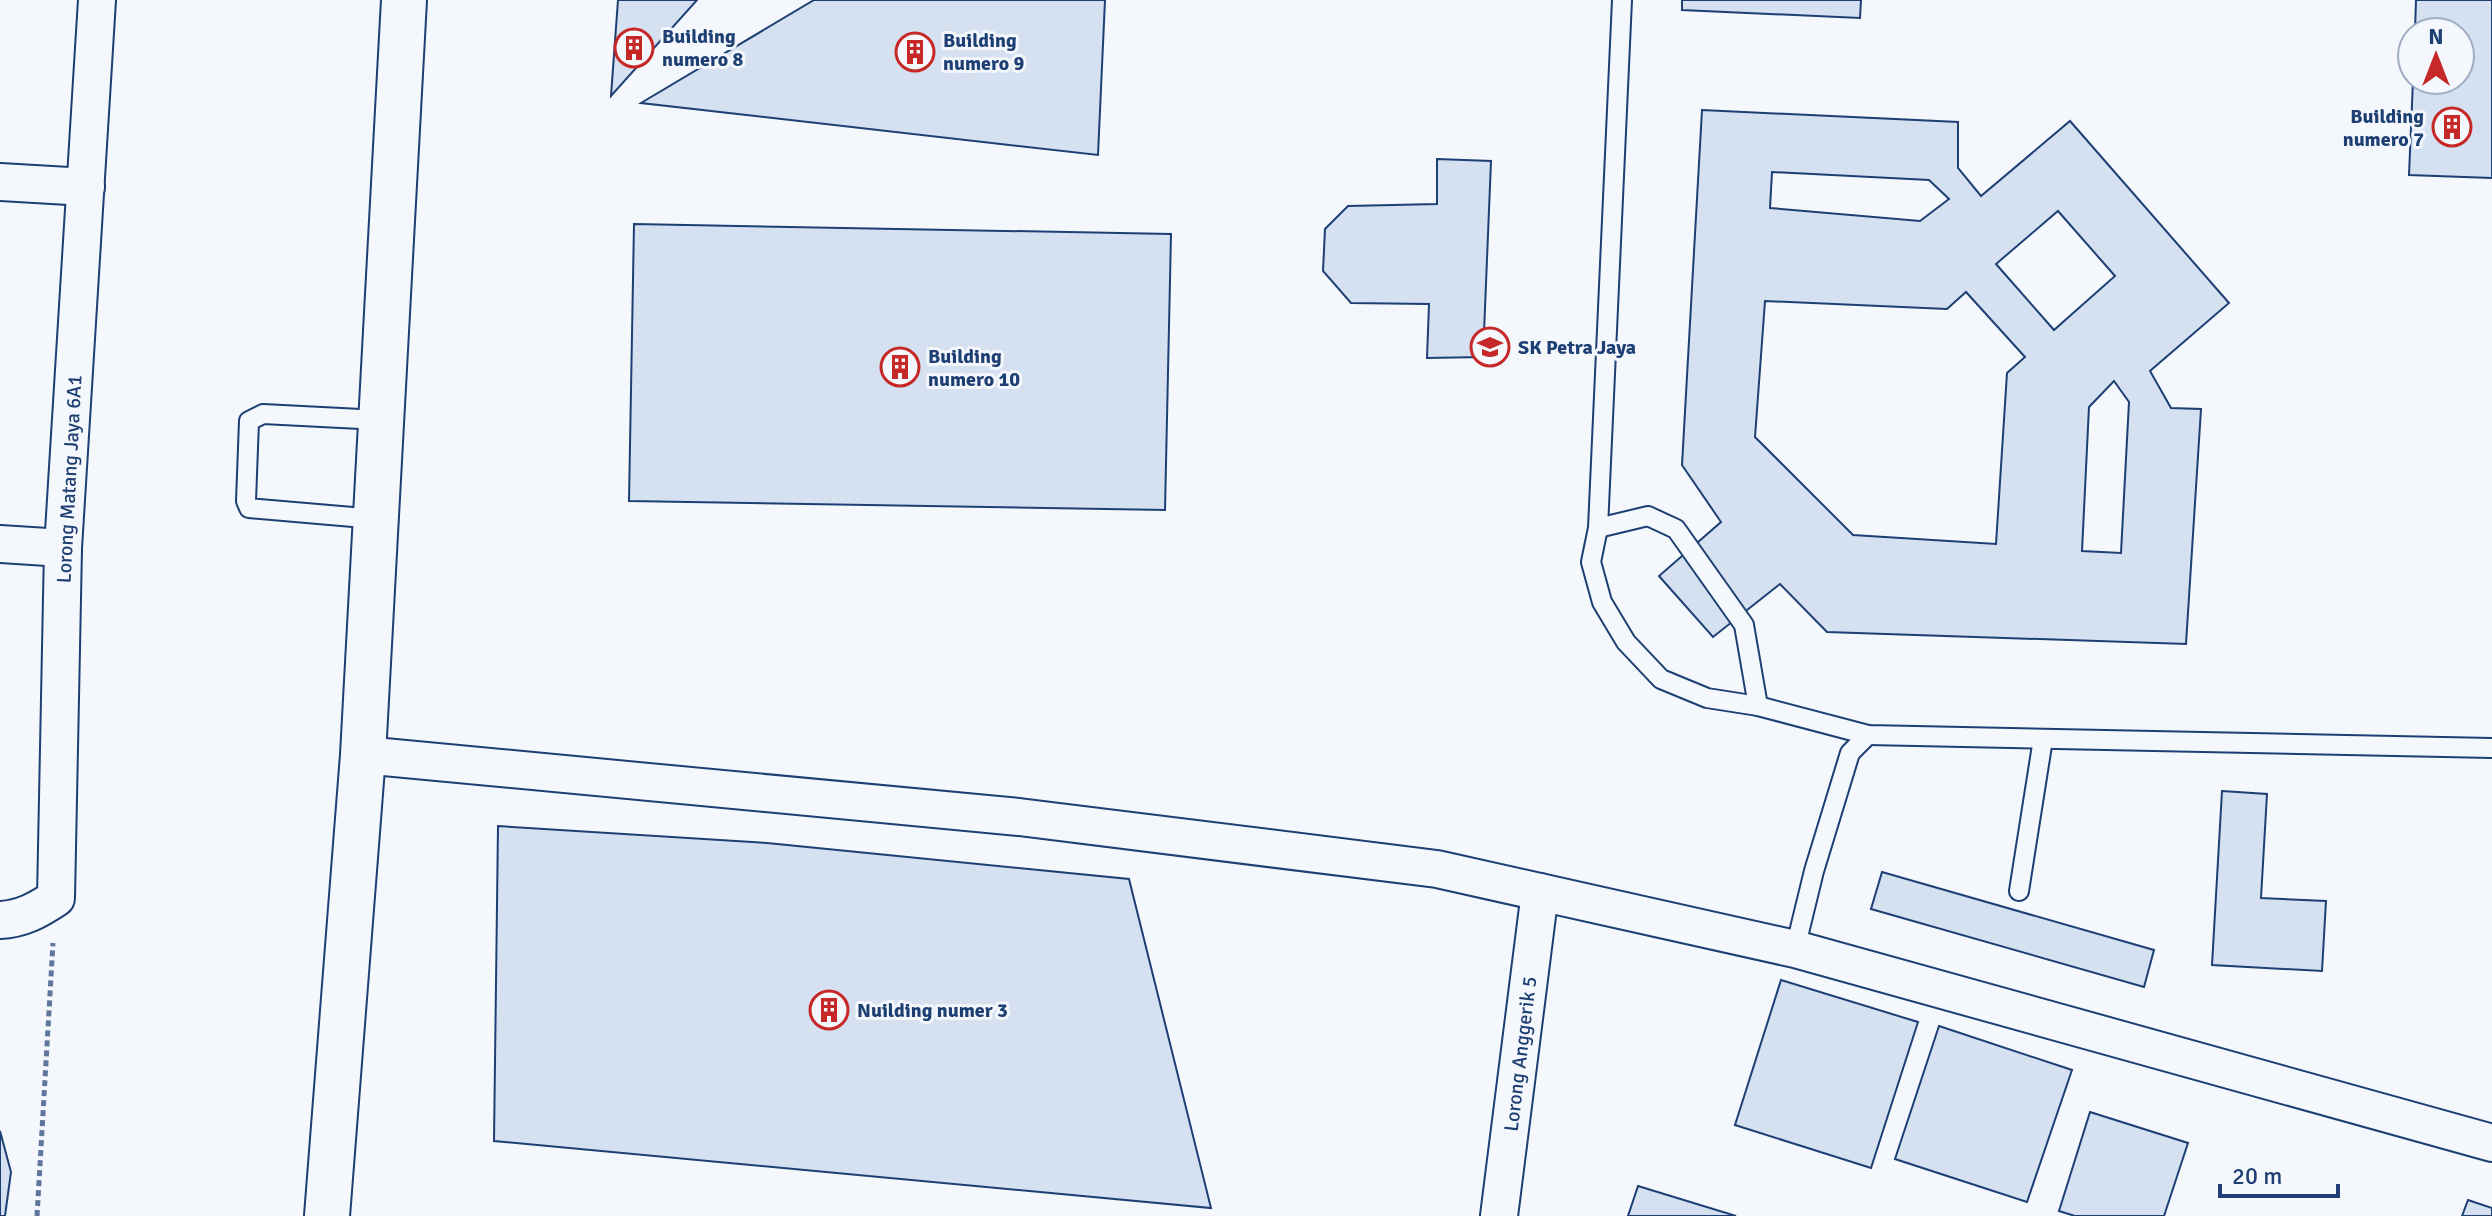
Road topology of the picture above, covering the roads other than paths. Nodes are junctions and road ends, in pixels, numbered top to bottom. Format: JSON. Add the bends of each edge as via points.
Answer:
{"nodes":[{"id":1,"x":97,"y":0,"type":"edge"},
{"id":2,"x":404,"y":0,"type":"edge"},
{"id":3,"x":1622,"y":0,"type":"edge"},
{"id":4,"x":0,"y":182,"type":"edge"},
{"id":5,"x":86,"y":187,"type":"junction"},
{"id":6,"x":381,"y":420,"type":"junction"},
{"id":7,"x":376,"y":519,"type":"junction"},
{"id":8,"x":1598,"y":528,"type":"junction"},
{"id":9,"x":0,"y":544,"type":"edge"},
{"id":10,"x":63,"y":548,"type":"junction"},
{"id":11,"x":1758,"y":706,"type":"junction"},
{"id":12,"x":1868,"y":735,"type":"junction"},
{"id":13,"x":2043,"y":739,"type":"junction"},
{"id":14,"x":2492,"y":748,"type":"edge"},
{"id":15,"x":363,"y":755,"type":"junction"},
{"id":16,"x":2019,"y":891,"type":"dead end"},
{"id":17,"x":1540,"y":892,"type":"junction"},
{"id":18,"x":0,"y":920,"type":"edge"},
{"id":19,"x":1795,"y":949,"type":"junction"},
{"id":20,"x":2492,"y":1143,"type":"edge"},
{"id":21,"x":327,"y":1216,"type":"edge"},
{"id":22,"x":1499,"y":1216,"type":"edge"}],
"edges":[{"from":1,"to":5,"type":"street","name":"Lorong Matang Jaya 6A1"},
{"from":2,"to":6,"type":"street"},
{"from":3,"to":8,"type":"lane"},
{"from":4,"to":5,"type":"street"},
{"from":5,"to":10,"type":"street","name":"Lorong Matang Jaya 6A1"},
{"from":6,"to":7,"type":"street"},
{"from":6,"to":7,"type":"lane","via":[[263,414],[249,421],[249,508]]},
{"from":7,"to":15,"type":"street"},
{"from":8,"to":11,"type":"lane","via":[[1591,562],[1602,602],[1626,642],[1661,679],[1707,698]]},
{"from":8,"to":11,"type":"lane","via":[[1648,516],[1676,529],[1744,625]]},
{"from":9,"to":10,"type":"street"},
{"from":10,"to":18,"type":"street","name":"Lorong Matang Jaya 6A1","via":[[56,898],[37,911]]},
{"from":11,"to":12,"type":"lane"},
{"from":12,"to":13,"type":"lane"},
{"from":12,"to":19,"type":"lane","via":[[1850,753]]},
{"from":13,"to":14,"type":"lane"},
{"from":13,"to":16,"type":"lane"},
{"from":15,"to":17,"type":"street","via":[[1019,817],[1294,849],[1437,869]]},
{"from":15,"to":21,"type":"street"},
{"from":17,"to":19,"type":"street"},
{"from":17,"to":22,"type":"street","name":"Lorong Anggerik 5"},
{"from":19,"to":20,"type":"street"}]}
